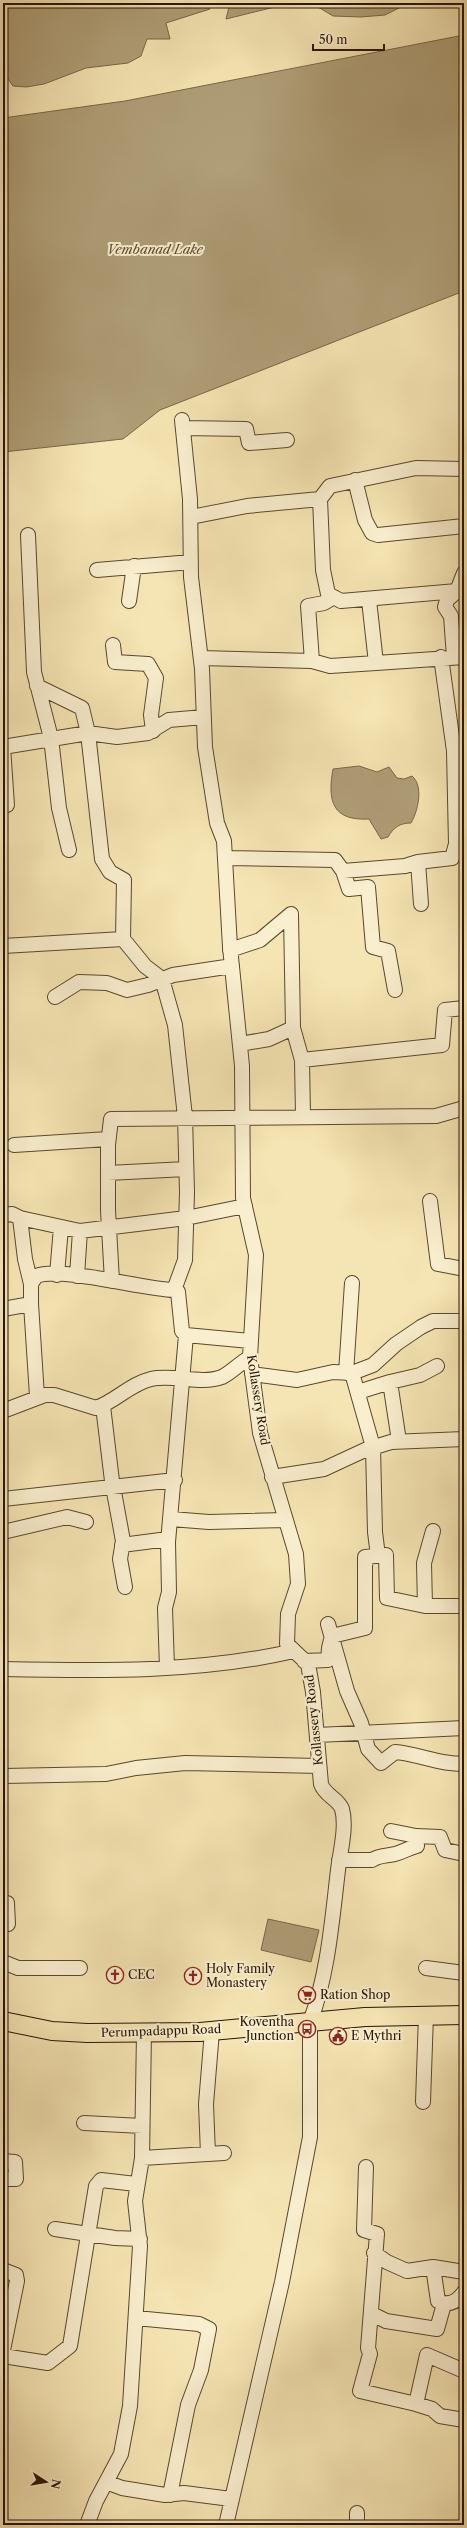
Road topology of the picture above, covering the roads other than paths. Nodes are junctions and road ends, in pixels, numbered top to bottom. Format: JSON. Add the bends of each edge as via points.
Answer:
{"nodes":[{"id":1,"x":287,"y":440,"type":"dead end"},
{"id":2,"x":464,"y":469,"type":"edge"},
{"id":3,"x":354,"y":480,"type":"junction"},
{"id":4,"x":320,"y":499,"type":"junction"},
{"id":5,"x":191,"y":517,"type":"junction"},
{"id":6,"x":464,"y":526,"type":"edge"},
{"id":7,"x":28,"y":535,"type":"dead end"},
{"id":8,"x":191,"y":562,"type":"junction"},
{"id":9,"x":134,"y":566,"type":"junction"},
{"id":10,"x":97,"y":570,"type":"dead end"},
{"id":11,"x":464,"y":573,"type":"edge"},
{"id":12,"x":461,"y":592,"type":"edge"},
{"id":13,"x":334,"y":598,"type":"junction"},
{"id":14,"x":369,"y":600,"type":"junction"},
{"id":15,"x":129,"y":601,"type":"dead end"},
{"id":16,"x":113,"y":644,"type":"dead end"},
{"id":17,"x":453,"y":657,"type":"edge"},
{"id":18,"x":201,"y":658,"type":"junction"},
{"id":19,"x":312,"y":661,"type":"junction"},
{"id":20,"x":376,"y":663,"type":"junction"},
{"id":21,"x":38,"y":686,"type":"junction"},
{"id":22,"x":204,"y":717,"type":"junction"},
{"id":23,"x":153,"y":730,"type":"junction"},
{"id":24,"x":88,"y":733,"type":"junction"},
{"id":25,"x":51,"y":738,"type":"junction"},
{"id":26,"x":3,"y":747,"type":"edge"},
{"id":27,"x":8,"y":805,"type":"dead end"},
{"id":28,"x":69,"y":850,"type":"dead end"},
{"id":29,"x":226,"y":858,"type":"junction"},
{"id":30,"x":458,"y":858,"type":"edge"},
{"id":31,"x":418,"y":862,"type":"junction"},
{"id":32,"x":343,"y":871,"type":"junction"},
{"id":33,"x":421,"y":904,"type":"dead end"},
{"id":34,"x":123,"y":939,"type":"junction"},
{"id":35,"x":3,"y":946,"type":"edge"},
{"id":36,"x":230,"y":950,"type":"junction"},
{"id":37,"x":232,"y":966,"type":"junction"},
{"id":38,"x":162,"y":978,"type":"junction"},
{"id":39,"x":395,"y":990,"type":"dead end"},
{"id":40,"x":55,"y":997,"type":"dead end"},
{"id":41,"x":464,"y":1008,"type":"edge"},
{"id":42,"x":293,"y":1028,"type":"junction"},
{"id":43,"x":240,"y":1044,"type":"junction"},
{"id":44,"x":302,"y":1060,"type":"junction"},
{"id":45,"x":464,"y":1108,"type":"edge"},
{"id":46,"x":242,"y":1116,"type":"junction"},
{"id":47,"x":303,"y":1116,"type":"junction"},
{"id":48,"x":185,"y":1117,"type":"junction"},
{"id":49,"x":108,"y":1139,"type":"junction"},
{"id":50,"x":14,"y":1145,"type":"dead end"},
{"id":51,"x":186,"y":1169,"type":"junction"},
{"id":52,"x":108,"y":1173,"type":"junction"},
{"id":53,"x":430,"y":1201,"type":"dead end"},
{"id":54,"x":245,"y":1206,"type":"junction"},
{"id":55,"x":3,"y":1215,"type":"edge"},
{"id":56,"x":20,"y":1218,"type":"junction"},
{"id":57,"x":186,"y":1218,"type":"junction"},
{"id":58,"x":61,"y":1227,"type":"junction"},
{"id":59,"x":109,"y":1227,"type":"junction"},
{"id":60,"x":80,"y":1231,"type":"junction"},
{"id":61,"x":464,"y":1269,"type":"edge"},
{"id":62,"x":57,"y":1275,"type":"junction"},
{"id":63,"x":77,"y":1276,"type":"junction"},
{"id":64,"x":112,"y":1281,"type":"junction"},
{"id":65,"x":352,"y":1283,"type":"dead end"},
{"id":66,"x":31,"y":1284,"type":"junction"},
{"id":67,"x":174,"y":1290,"type":"junction"},
{"id":68,"x":31,"y":1304,"type":"junction"},
{"id":69,"x":3,"y":1309,"type":"edge"},
{"id":70,"x":464,"y":1321,"type":"edge"},
{"id":71,"x":186,"y":1336,"type":"junction"},
{"id":72,"x":250,"y":1341,"type":"junction"},
{"id":73,"x":250,"y":1357,"type":"junction"},
{"id":74,"x":437,"y":1366,"type":"dead end"},
{"id":75,"x":349,"y":1373,"type":"junction"},
{"id":76,"x":252,"y":1374,"type":"junction"},
{"id":77,"x":181,"y":1377,"type":"junction"},
{"id":78,"x":390,"y":1382,"type":"junction"},
{"id":79,"x":358,"y":1392,"type":"junction"},
{"id":80,"x":37,"y":1396,"type":"junction"},
{"id":81,"x":102,"y":1406,"type":"junction"},
{"id":82,"x":3,"y":1411,"type":"edge"},
{"id":83,"x":464,"y":1439,"type":"edge"},
{"id":84,"x":399,"y":1441,"type":"junction"},
{"id":85,"x":373,"y":1447,"type":"junction"},
{"id":86,"x":272,"y":1477,"type":"junction"},
{"id":87,"x":175,"y":1480,"type":"junction"},
{"id":88,"x":113,"y":1486,"type":"junction"},
{"id":89,"x":3,"y":1499,"type":"edge"},
{"id":90,"x":171,"y":1519,"type":"junction"},
{"id":91,"x":286,"y":1520,"type":"junction"},
{"id":92,"x":86,"y":1522,"type":"dead end"},
{"id":93,"x":433,"y":1531,"type":"dead end"},
{"id":94,"x":3,"y":1532,"type":"edge"},
{"id":95,"x":168,"y":1539,"type":"junction"},
{"id":96,"x":122,"y":1545,"type":"junction"},
{"id":97,"x":378,"y":1556,"type":"junction"},
{"id":98,"x":125,"y":1587,"type":"dead end"},
{"id":99,"x":425,"y":1606,"type":"junction"},
{"id":100,"x":464,"y":1606,"type":"edge"},
{"id":101,"x":330,"y":1630,"type":"junction"},
{"id":102,"x":299,"y":1656,"type":"junction"},
{"id":103,"x":167,"y":1668,"type":"junction"},
{"id":104,"x":3,"y":1670,"type":"edge"},
{"id":105,"x":464,"y":1728,"type":"edge"},
{"id":106,"x":363,"y":1733,"type":"junction"},
{"id":107,"x":316,"y":1735,"type":"junction"},
{"id":108,"x":464,"y":1763,"type":"edge"},
{"id":109,"x":319,"y":1766,"type":"junction"},
{"id":110,"x":3,"y":1776,"type":"edge"},
{"id":111,"x":392,"y":1831,"type":"dead end"},
{"id":112,"x":416,"y":1836,"type":"junction"},
{"id":113,"x":464,"y":1854,"type":"edge"},
{"id":114,"x":339,"y":1860,"type":"junction"},
{"id":115,"x":3,"y":1902,"type":"edge"},
{"id":116,"x":3,"y":1923,"type":"edge"},
{"id":117,"x":3,"y":1962,"type":"edge"},
{"id":118,"x":80,"y":1968,"type":"dead end"},
{"id":119,"x":426,"y":1968,"type":"dead end"},
{"id":120,"x":464,"y":1973,"type":"edge"},
{"id":121,"x":426,"y":2015,"type":"junction"},
{"id":122,"x":464,"y":2015,"type":"edge"},
{"id":123,"x":3,"y":2021,"type":"edge"},
{"id":124,"x":310,"y":2022,"type":"junction"},
{"id":125,"x":212,"y":2031,"type":"junction"},
{"id":126,"x":144,"y":2032,"type":"junction"},
{"id":127,"x":423,"y":2102,"type":"dead end"},
{"id":128,"x":84,"y":2123,"type":"dead end"},
{"id":129,"x":142,"y":2126,"type":"junction"},
{"id":130,"x":224,"y":2153,"type":"dead end"},
{"id":131,"x":208,"y":2154,"type":"junction"},
{"id":132,"x":142,"y":2158,"type":"junction"},
{"id":133,"x":3,"y":2161,"type":"edge"},
{"id":134,"x":366,"y":2167,"type":"dead end"},
{"id":135,"x":3,"y":2179,"type":"edge"},
{"id":136,"x":136,"y":2184,"type":"junction"},
{"id":137,"x":55,"y":2229,"type":"dead end"},
{"id":138,"x":88,"y":2233,"type":"junction"},
{"id":139,"x":140,"y":2239,"type":"junction"},
{"id":140,"x":374,"y":2253,"type":"junction"},
{"id":141,"x":433,"y":2267,"type":"junction"},
{"id":142,"x":3,"y":2270,"type":"edge"},
{"id":143,"x":464,"y":2272,"type":"edge"},
{"id":144,"x":464,"y":2292,"type":"edge"},
{"id":145,"x":444,"y":2304,"type":"junction"},
{"id":146,"x":372,"y":2314,"type":"junction"},
{"id":147,"x":136,"y":2318,"type":"junction"},
{"id":148,"x":3,"y":2350,"type":"edge"},
{"id":149,"x":3,"y":2356,"type":"edge"},
{"id":150,"x":464,"y":2371,"type":"edge"},
{"id":151,"x":416,"y":2404,"type":"junction"},
{"id":152,"x":464,"y":2420,"type":"edge"},
{"id":153,"x":106,"y":2482,"type":"junction"},
{"id":154,"x":170,"y":2495,"type":"junction"},
{"id":155,"x":231,"y":2499,"type":"junction"},
{"id":156,"x":87,"y":2525,"type":"edge"},
{"id":157,"x":226,"y":2525,"type":"edge"}],
"edges":[{"from":1,"to":5,"type":"street","name":"Kollassery Road","via":[[249,442],[246,428],[182,424]]},
{"from":2,"to":3,"type":"street","via":[[416,468]]},
{"from":3,"to":4,"type":"street","via":[[330,486]]},
{"from":3,"to":6,"type":"street","via":[[365,520],[372,533],[378,535]]},
{"from":4,"to":5,"type":"street","via":[[247,506]]},
{"from":4,"to":13,"type":"street","via":[[324,581],[328,594]]},
{"from":5,"to":8,"type":"street","name":"Kollassery Road"},
{"from":7,"to":21,"type":"street","via":[[34,672]]},
{"from":8,"to":9,"type":"street"},
{"from":8,"to":18,"type":"street","name":"Kollassery Road"},
{"from":9,"to":10,"type":"street"},
{"from":9,"to":15,"type":"street"},
{"from":11,"to":12,"type":"street"},
{"from":12,"to":14,"type":"street"},
{"from":12,"to":17,"type":"street","via":[[447,600],[445,607],[451,616]]},
{"from":13,"to":14,"type":"street","via":[[341,602]]},
{"from":13,"to":19,"type":"street","via":[[308,606]]},
{"from":14,"to":20,"type":"street"},
{"from":16,"to":23,"type":"street","via":[[115,662],[148,664],[156,678],[151,715]]},
{"from":17,"to":20,"type":"street"},
{"from":17,"to":30,"type":"street"},
{"from":18,"to":19,"type":"street"},
{"from":18,"to":22,"type":"street","name":"Kollassery Road"},
{"from":19,"to":20,"type":"street","via":[[330,666]]},
{"from":21,"to":24,"type":"street","via":[[82,708]]},
{"from":21,"to":25,"type":"street"},
{"from":22,"to":23,"type":"street","via":[[169,720]]},
{"from":22,"to":29,"type":"street","name":"Kollassery Road","via":[[208,773]]},
{"from":23,"to":24,"type":"street","via":[[117,737]]},
{"from":24,"to":25,"type":"street"},
{"from":24,"to":34,"type":"street","via":[[102,859],[110,872],[124,880]]},
{"from":25,"to":26,"type":"street"},
{"from":25,"to":28,"type":"street","via":[[60,808]]},
{"from":26,"to":27,"type":"street"},
{"from":29,"to":32,"type":"street","via":[[335,860]]},
{"from":29,"to":36,"type":"street","name":"Kollassery Road"},
{"from":30,"to":31,"type":"street"},
{"from":31,"to":32,"type":"street","via":[[405,866]]},
{"from":31,"to":33,"type":"street"},
{"from":32,"to":39,"type":"street","via":[[349,889],[368,887],[373,947],[388,951]]},
{"from":34,"to":35,"type":"street"},
{"from":34,"to":38,"type":"street","via":[[145,966]]},
{"from":36,"to":37,"type":"street","name":"Kollassery Road"},
{"from":36,"to":42,"type":"street","via":[[260,940],[291,914]]},
{"from":37,"to":38,"type":"street"},
{"from":37,"to":43,"type":"street","name":"Kollassery Road"},
{"from":38,"to":40,"type":"street","via":[[148,985],[127,990],[107,983],[79,982]]},
{"from":38,"to":48,"type":"street","via":[[175,1025]]},
{"from":41,"to":44,"type":"street","via":[[445,1010],[442,1045]]},
{"from":42,"to":43,"type":"street","via":[[269,1039]]},
{"from":42,"to":44,"type":"street"},
{"from":43,"to":46,"type":"street","name":"Kollassery Road"},
{"from":44,"to":47,"type":"street"},
{"from":45,"to":47,"type":"street","via":[[436,1116]]},
{"from":46,"to":47,"type":"street"},
{"from":46,"to":48,"type":"street"},
{"from":46,"to":54,"type":"street","name":"Kollassery Road"},
{"from":48,"to":49,"type":"street","via":[[111,1119]]},
{"from":48,"to":51,"type":"street"},
{"from":49,"to":50,"type":"street"},
{"from":49,"to":52,"type":"street"},
{"from":51,"to":52,"type":"street"},
{"from":51,"to":57,"type":"street"},
{"from":52,"to":59,"type":"street"},
{"from":53,"to":61,"type":"street","via":[[438,1264]]},
{"from":54,"to":57,"type":"street"},
{"from":54,"to":72,"type":"street","name":"Kollassery Road","via":[[256,1255]]},
{"from":55,"to":56,"type":"street","via":[[12,1214]]},
{"from":56,"to":58,"type":"street"},
{"from":56,"to":66,"type":"street"},
{"from":57,"to":59,"type":"street"},
{"from":57,"to":67,"type":"street","via":[[185,1260]]},
{"from":58,"to":60,"type":"street"},
{"from":58,"to":62,"type":"street"},
{"from":59,"to":60,"type":"street"},
{"from":59,"to":64,"type":"street"},
{"from":60,"to":63,"type":"street"},
{"from":62,"to":63,"type":"street"},
{"from":62,"to":66,"type":"street","via":[[40,1275]]},
{"from":63,"to":64,"type":"street"},
{"from":64,"to":67,"type":"street"},
{"from":65,"to":75,"type":"street"},
{"from":66,"to":68,"type":"street"},
{"from":67,"to":71,"type":"street","via":[[178,1292],[182,1330]]},
{"from":68,"to":69,"type":"street"},
{"from":68,"to":80,"type":"street"},
{"from":70,"to":75,"type":"street","via":[[433,1321],[396,1344],[381,1360]]},
{"from":71,"to":72,"type":"street"},
{"from":71,"to":77,"type":"street"},
{"from":72,"to":73,"type":"street","name":"Kollassery Road"},
{"from":73,"to":76,"type":"street","name":"Kollassery Road"},
{"from":73,"to":77,"type":"street","via":[[223,1376],[214,1379]]},
{"from":74,"to":78,"type":"street","via":[[420,1375]]},
{"from":75,"to":76,"type":"street","via":[[333,1372],[297,1380]]},
{"from":75,"to":79,"type":"street"},
{"from":76,"to":86,"type":"street","name":"Kollassery Road","via":[[260,1433]]},
{"from":77,"to":81,"type":"street","via":[[151,1379]]},
{"from":77,"to":87,"type":"street"},
{"from":78,"to":79,"type":"street"},
{"from":78,"to":84,"type":"street"},
{"from":79,"to":85,"type":"street"},
{"from":80,"to":81,"type":"street","via":[[54,1395],[90,1408]]},
{"from":80,"to":82,"type":"street"},
{"from":81,"to":88,"type":"street"},
{"from":83,"to":84,"type":"street"},
{"from":84,"to":85,"type":"street"},
{"from":85,"to":86,"type":"street","via":[[324,1469]]},
{"from":85,"to":97,"type":"street"},
{"from":86,"to":91,"type":"street","name":"Kollassery Road"},
{"from":87,"to":88,"type":"street"},
{"from":87,"to":90,"type":"street"},
{"from":88,"to":89,"type":"street"},
{"from":88,"to":96,"type":"street"},
{"from":90,"to":91,"type":"street","via":[[209,1522]]},
{"from":90,"to":95,"type":"street"},
{"from":91,"to":102,"type":"street","name":"Kollassery Road","via":[[296,1554],[298,1584],[288,1614],[287,1644]]},
{"from":92,"to":94,"type":"street","via":[[67,1518]]},
{"from":93,"to":99,"type":"street","via":[[424,1563]]},
{"from":95,"to":96,"type":"street"},
{"from":95,"to":103,"type":"street"},
{"from":96,"to":98,"type":"street","via":[[120,1559]]},
{"from":97,"to":99,"type":"street","via":[[386,1555],[387,1598]]},
{"from":97,"to":101,"type":"street","via":[[365,1557],[365,1628]]},
{"from":99,"to":100,"type":"street"},
{"from":101,"to":102,"type":"street","via":[[328,1660]]},
{"from":101,"to":106,"type":"street","via":[[347,1691]]},
{"from":102,"to":103,"type":"street"},
{"from":102,"to":107,"type":"street","name":"Kollassery Road","via":[[308,1664]]},
{"from":103,"to":104,"type":"street","via":[[119,1672]]},
{"from":105,"to":106,"type":"street"},
{"from":106,"to":107,"type":"street"},
{"from":106,"to":108,"type":"street","via":[[368,1749],[381,1763],[395,1752],[412,1753],[456,1765]]},
{"from":107,"to":109,"type":"street","name":"Kollassery Road"},
{"from":109,"to":110,"type":"street","via":[[185,1763],[106,1774]]},
{"from":109,"to":114,"type":"street","name":"Kollassery Road","via":[[323,1790],[341,1808],[342,1840]]},
{"from":111,"to":112,"type":"street"},
{"from":112,"to":113,"type":"street","via":[[440,1837],[445,1850]]},
{"from":112,"to":114,"type":"street","via":[[417,1846],[406,1848],[397,1854],[372,1860]]},
{"from":114,"to":124,"type":"street","name":"Kollassery Road","via":[[324,1962]]},
{"from":115,"to":116,"type":"street","via":[[7,1903],[8,1924]]},
{"from":117,"to":118,"type":"street","via":[[18,1968]]},
{"from":119,"to":120,"type":"street"},
{"from":121,"to":122,"type":"main road","name":"Perumpadappu Road"},
{"from":121,"to":124,"type":"main road","name":"Perumpadappu Road"},
{"from":121,"to":127,"type":"street"},
{"from":123,"to":126,"type":"main road","name":"Perumpadappu Road","via":[[52,2031]]},
{"from":124,"to":125,"type":"main road","name":"Perumpadappu Road"},
{"from":124,"to":155,"type":"street","name":"Kollassery Road","via":[[310,2137],[282,2282]]},
{"from":125,"to":126,"type":"main road","name":"Perumpadappu Road"},
{"from":125,"to":131,"type":"street","via":[[206,2104]]},
{"from":126,"to":129,"type":"street"},
{"from":128,"to":129,"type":"street"},
{"from":129,"to":132,"type":"street"},
{"from":130,"to":131,"type":"street"},
{"from":131,"to":132,"type":"street"},
{"from":132,"to":136,"type":"street"},
{"from":133,"to":135,"type":"street","via":[[15,2162],[16,2180]]},
{"from":134,"to":140,"type":"street","via":[[364,2230],[377,2234]]},
{"from":136,"to":138,"type":"street","via":[[101,2180],[96,2186]]},
{"from":136,"to":139,"type":"street","via":[[135,2201]]},
{"from":137,"to":138,"type":"street"},
{"from":138,"to":139,"type":"street"},
{"from":138,"to":149,"type":"street","via":[[70,2346],[48,2363]]},
{"from":139,"to":147,"type":"street"},
{"from":140,"to":141,"type":"street","via":[[407,2272]]},
{"from":140,"to":146,"type":"street"},
{"from":141,"to":143,"type":"street"},
{"from":141,"to":145,"type":"street","via":[[438,2301]]},
{"from":142,"to":148,"type":"street","via":[[16,2275],[17,2281]]},
{"from":144,"to":145,"type":"street","via":[[459,2299]]},
{"from":145,"to":146,"type":"street","via":[[437,2329],[386,2321]]},
{"from":146,"to":151,"type":"street","via":[[368,2348],[370,2354],[360,2391]]},
{"from":147,"to":153,"type":"street","via":[[130,2406],[121,2454]]},
{"from":147,"to":154,"type":"street","via":[[199,2324],[209,2329],[201,2370],[188,2405]]},
{"from":150,"to":151,"type":"street","via":[[427,2355]]},
{"from":151,"to":152,"type":"street","via":[[432,2409],[440,2416]]},
{"from":153,"to":154,"type":"street","via":[[122,2488]]},
{"from":153,"to":156,"type":"street"},
{"from":154,"to":155,"type":"street","via":[[184,2493]]},
{"from":155,"to":157,"type":"street","name":"Kollassery Road"}]}
